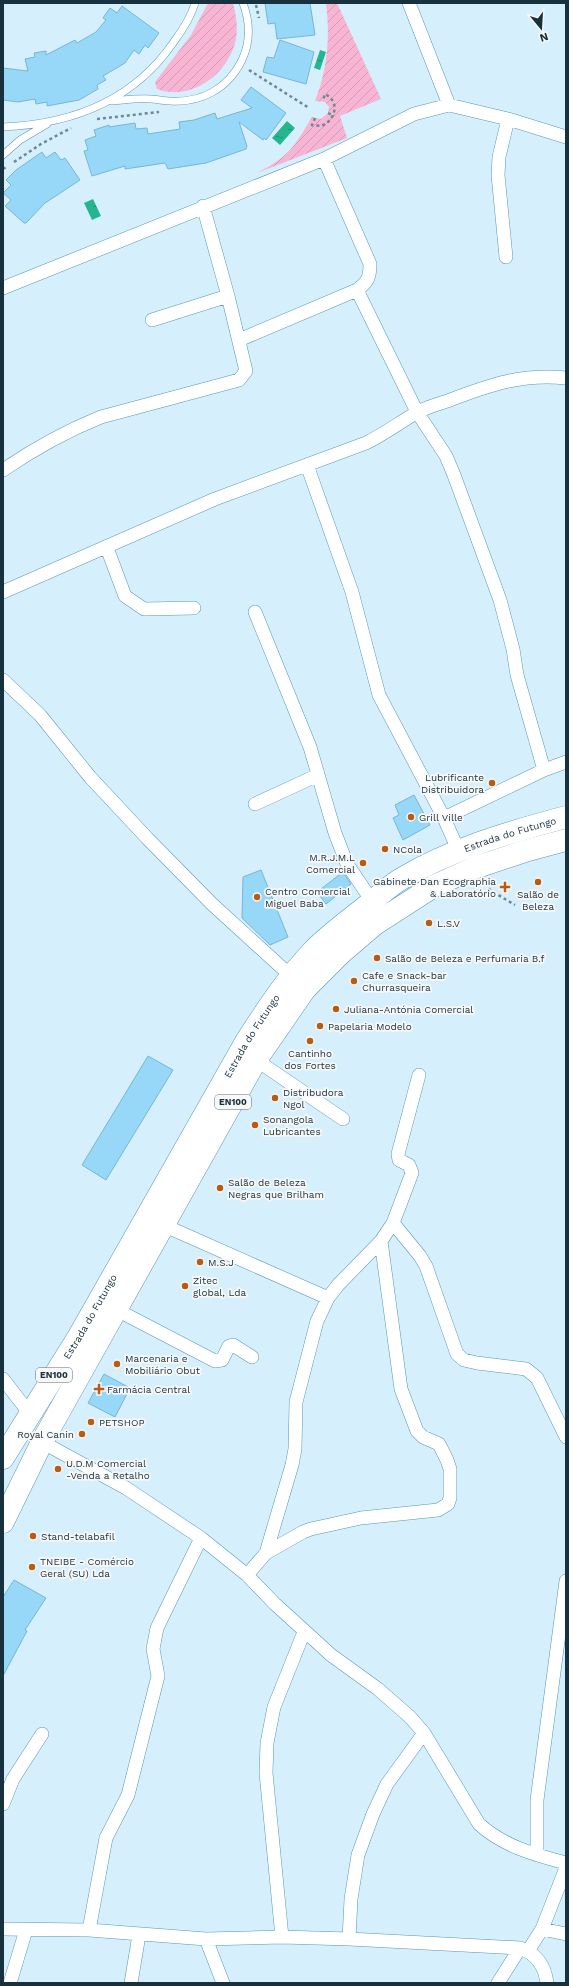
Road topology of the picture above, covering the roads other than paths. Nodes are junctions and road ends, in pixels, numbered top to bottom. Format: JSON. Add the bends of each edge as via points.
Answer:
{"nodes":[{"id":1,"x":195,"y":3,"type":"edge"},
{"id":2,"x":243,"y":3,"type":"edge"},
{"id":3,"x":412,"y":4,"type":"edge"},
{"id":4,"x":111,"y":101,"type":"junction"},
{"id":5,"x":449,"y":105,"type":"junction"},
{"id":6,"x":508,"y":119,"type":"junction"},
{"id":7,"x":50,"y":122,"type":"junction"},
{"id":8,"x":3,"y":127,"type":"edge"},
{"id":9,"x":566,"y":137,"type":"edge"},
{"id":10,"x":3,"y":155,"type":"edge"},
{"id":11,"x":324,"y":159,"type":"junction"},
{"id":12,"x":203,"y":206,"type":"junction"},
{"id":13,"x":506,"y":257,"type":"dead end"},
{"id":14,"x":3,"y":288,"type":"edge"},
{"id":15,"x":358,"y":290,"type":"junction"},
{"id":16,"x":228,"y":296,"type":"junction"},
{"id":17,"x":152,"y":320,"type":"dead end"},
{"id":18,"x":239,"y":340,"type":"junction"},
{"id":19,"x":566,"y":378,"type":"edge"},
{"id":20,"x":417,"y":412,"type":"junction"},
{"id":21,"x":307,"y":465,"type":"junction"},
{"id":22,"x":3,"y":470,"type":"edge"},
{"id":23,"x":107,"y":548,"type":"junction"},
{"id":24,"x":3,"y":592,"type":"edge"},
{"id":25,"x":194,"y":608,"type":"dead end"},
{"id":26,"x":255,"y":612,"type":"dead end"},
{"id":27,"x":3,"y":680,"type":"edge"},
{"id":28,"x":566,"y":762,"type":"edge"},
{"id":29,"x":544,"y":770,"type":"junction"},
{"id":30,"x":318,"y":775,"type":"junction"},
{"id":31,"x":255,"y":804,"type":"dead end"},
{"id":32,"x":444,"y":818,"type":"junction"},
{"id":33,"x":566,"y":818,"type":"edge"},
{"id":34,"x":566,"y":840,"type":"edge"},
{"id":35,"x":459,"y":852,"type":"junction"},
{"id":36,"x":372,"y":902,"type":"junction"},
{"id":37,"x":292,"y":977,"type":"junction"},
{"id":38,"x":256,"y":1060,"type":"junction"},
{"id":39,"x":418,"y":1075,"type":"dead end"},
{"id":40,"x":343,"y":1119,"type":"dead end"},
{"id":41,"x":394,"y":1223,"type":"junction"},
{"id":42,"x":163,"y":1225,"type":"junction"},
{"id":43,"x":381,"y":1241,"type":"junction"},
{"id":44,"x":328,"y":1298,"type":"junction"},
{"id":45,"x":117,"y":1310,"type":"junction"},
{"id":46,"x":252,"y":1357,"type":"dead end"},
{"id":47,"x":3,"y":1379,"type":"edge"},
{"id":48,"x":30,"y":1414,"type":"junction"},
{"id":49,"x":566,"y":1437,"type":"edge"},
{"id":50,"x":42,"y":1442,"type":"junction"},
{"id":51,"x":3,"y":1458,"type":"edge"},
{"id":52,"x":3,"y":1522,"type":"edge"},
{"id":53,"x":201,"y":1538,"type":"junction"},
{"id":54,"x":266,"y":1553,"type":"junction"},
{"id":55,"x":247,"y":1575,"type":"junction"},
{"id":56,"x":566,"y":1581,"type":"edge"},
{"id":57,"x":304,"y":1632,"type":"junction"},
{"id":58,"x":424,"y":1733,"type":"junction"},
{"id":59,"x":42,"y":1734,"type":"dead end"},
{"id":60,"x":3,"y":1804,"type":"edge"},
{"id":61,"x":537,"y":1855,"type":"junction"},
{"id":62,"x":566,"y":1864,"type":"edge"},
{"id":63,"x":566,"y":1868,"type":"edge"},
{"id":64,"x":3,"y":1929,"type":"edge"},
{"id":65,"x":542,"y":1929,"type":"junction"},
{"id":66,"x":26,"y":1930,"type":"junction"},
{"id":67,"x":89,"y":1930,"type":"junction"},
{"id":68,"x":566,"y":1934,"type":"edge"},
{"id":69,"x":139,"y":1935,"type":"junction"},
{"id":70,"x":282,"y":1937,"type":"junction"},
{"id":71,"x":206,"y":1939,"type":"junction"},
{"id":72,"x":349,"y":1939,"type":"junction"},
{"id":73,"x":524,"y":1950,"type":"junction"},
{"id":74,"x":10,"y":1983,"type":"edge"},
{"id":75,"x":131,"y":1983,"type":"edge"},
{"id":76,"x":223,"y":1983,"type":"edge"},
{"id":77,"x":498,"y":1983,"type":"edge"},
{"id":78,"x":547,"y":1983,"type":"edge"}],
"edges":[{"from":1,"to":4,"type":"lane","via":[[181,32],[157,65]]},
{"from":2,"to":4,"type":"lane","via":[[249,31],[246,51],[233,77],[217,90],[204,97],[186,101],[151,98]]},
{"from":3,"to":5,"type":"street"},
{"from":4,"to":7,"type":"lane"},
{"from":5,"to":6,"type":"street"},
{"from":5,"to":11,"type":"street","via":[[414,114]]},
{"from":6,"to":9,"type":"street"},
{"from":6,"to":13,"type":"street","via":[[499,157],[498,175]]},
{"from":7,"to":8,"type":"lane"},
{"from":7,"to":10,"type":"lane","via":[[20,140]]},
{"from":11,"to":12,"type":"street"},
{"from":11,"to":15,"type":"street","via":[[370,264],[367,283]]},
{"from":12,"to":14,"type":"street"},
{"from":12,"to":16,"type":"street"},
{"from":15,"to":18,"type":"street"},
{"from":15,"to":20,"type":"street"},
{"from":16,"to":17,"type":"street"},
{"from":16,"to":18,"type":"street"},
{"from":18,"to":22,"type":"street","via":[[246,371],[238,380],[101,417],[29,453]]},
{"from":19,"to":20,"type":"street","via":[[529,377],[494,383]]},
{"from":20,"to":21,"type":"street","via":[[366,443]]},
{"from":20,"to":29,"type":"street","via":[[446,456],[500,600],[517,675]]},
{"from":21,"to":23,"type":"street","via":[[214,499]]},
{"from":21,"to":32,"type":"street","via":[[352,592],[379,695]]},
{"from":23,"to":24,"type":"street"},
{"from":23,"to":25,"type":"street","via":[[125,596],[144,609]]},
{"from":26,"to":30,"type":"street","via":[[310,747]]},
{"from":27,"to":37,"type":"street","via":[[40,715],[90,777],[147,838],[212,904]]},
{"from":28,"to":29,"type":"street"},
{"from":29,"to":32,"type":"street"},
{"from":30,"to":31,"type":"street"},
{"from":30,"to":36,"type":"street","via":[[347,864]]},
{"from":32,"to":35,"type":"street"},
{"from":33,"to":35,"type":"highway","name":"Estrada do Futungo","number":"EN100","via":[[520,830]]},
{"from":34,"to":38,"type":"highway","name":"Estrada do Futungo","number":"EN100","via":[[474,868],[402,904],[340,954],[305,989]]},
{"from":35,"to":36,"type":"highway","name":"Estrada do Futungo","number":"EN100","via":[[401,880]]},
{"from":36,"to":37,"type":"highway","name":"Estrada do Futungo","number":"EN100","via":[[319,946]]},
{"from":37,"to":48,"type":"highway","name":"Estrada do Futungo","number":"EN100","via":[[264,1012],[247,1040],[79,1336]]},
{"from":38,"to":40,"type":"street"},
{"from":38,"to":42,"type":"highway","name":"Estrada do Futungo","number":"EN100"},
{"from":39,"to":41,"type":"street","via":[[398,1154],[399,1160],[409,1165],[412,1173]]},
{"from":41,"to":43,"type":"street"},
{"from":41,"to":49,"type":"street","via":[[426,1266],[457,1354],[464,1360],[477,1363],[526,1369],[537,1378]]},
{"from":42,"to":44,"type":"street"},
{"from":42,"to":45,"type":"highway","name":"Estrada do Futungo","number":"EN100"},
{"from":43,"to":44,"type":"street"},
{"from":43,"to":54,"type":"street","via":[[401,1389],[417,1432],[439,1444],[447,1460],[450,1469],[448,1504],[438,1510],[361,1518],[311,1529]]},
{"from":44,"to":54,"type":"street","via":[[317,1321],[296,1402],[292,1465]]},
{"from":45,"to":46,"type":"street","via":[[215,1361],[222,1360],[229,1346]]},
{"from":45,"to":50,"type":"highway","name":"Estrada do Futungo","number":"EN100"},
{"from":47,"to":48,"type":"street"},
{"from":48,"to":51,"type":"highway","name":"Estrada do Futungo","number":"EN100"},
{"from":50,"to":52,"type":"highway","name":"Estrada do Futungo","number":"EN100"},
{"from":50,"to":53,"type":"street","via":[[126,1488]]},
{"from":53,"to":55,"type":"street"},
{"from":53,"to":67,"type":"street","via":[[157,1628],[153,1649],[158,1676],[128,1795],[106,1838]]},
{"from":54,"to":55,"type":"street"},
{"from":55,"to":57,"type":"street"},
{"from":56,"to":61,"type":"street","via":[[537,1800]]},
{"from":57,"to":58,"type":"street","via":[[378,1689]]},
{"from":57,"to":70,"type":"street","via":[[274,1707],[267,1743],[266,1773]]},
{"from":58,"to":61,"type":"street","via":[[479,1824],[499,1840]]},
{"from":58,"to":72,"type":"street","via":[[387,1784],[358,1855],[351,1899]]},
{"from":59,"to":60,"type":"street","via":[[13,1779]]},
{"from":61,"to":62,"type":"street"},
{"from":63,"to":65,"type":"street"},
{"from":64,"to":66,"type":"street"},
{"from":65,"to":68,"type":"street"},
{"from":65,"to":73,"type":"street"},
{"from":66,"to":67,"type":"street"},
{"from":66,"to":74,"type":"street"},
{"from":67,"to":69,"type":"street"},
{"from":69,"to":71,"type":"street"},
{"from":69,"to":75,"type":"street"},
{"from":70,"to":71,"type":"street"},
{"from":70,"to":72,"type":"street"},
{"from":71,"to":76,"type":"street"},
{"from":72,"to":73,"type":"street"},
{"from":73,"to":77,"type":"street"},
{"from":73,"to":78,"type":"street","via":[[540,1961]]}]}
